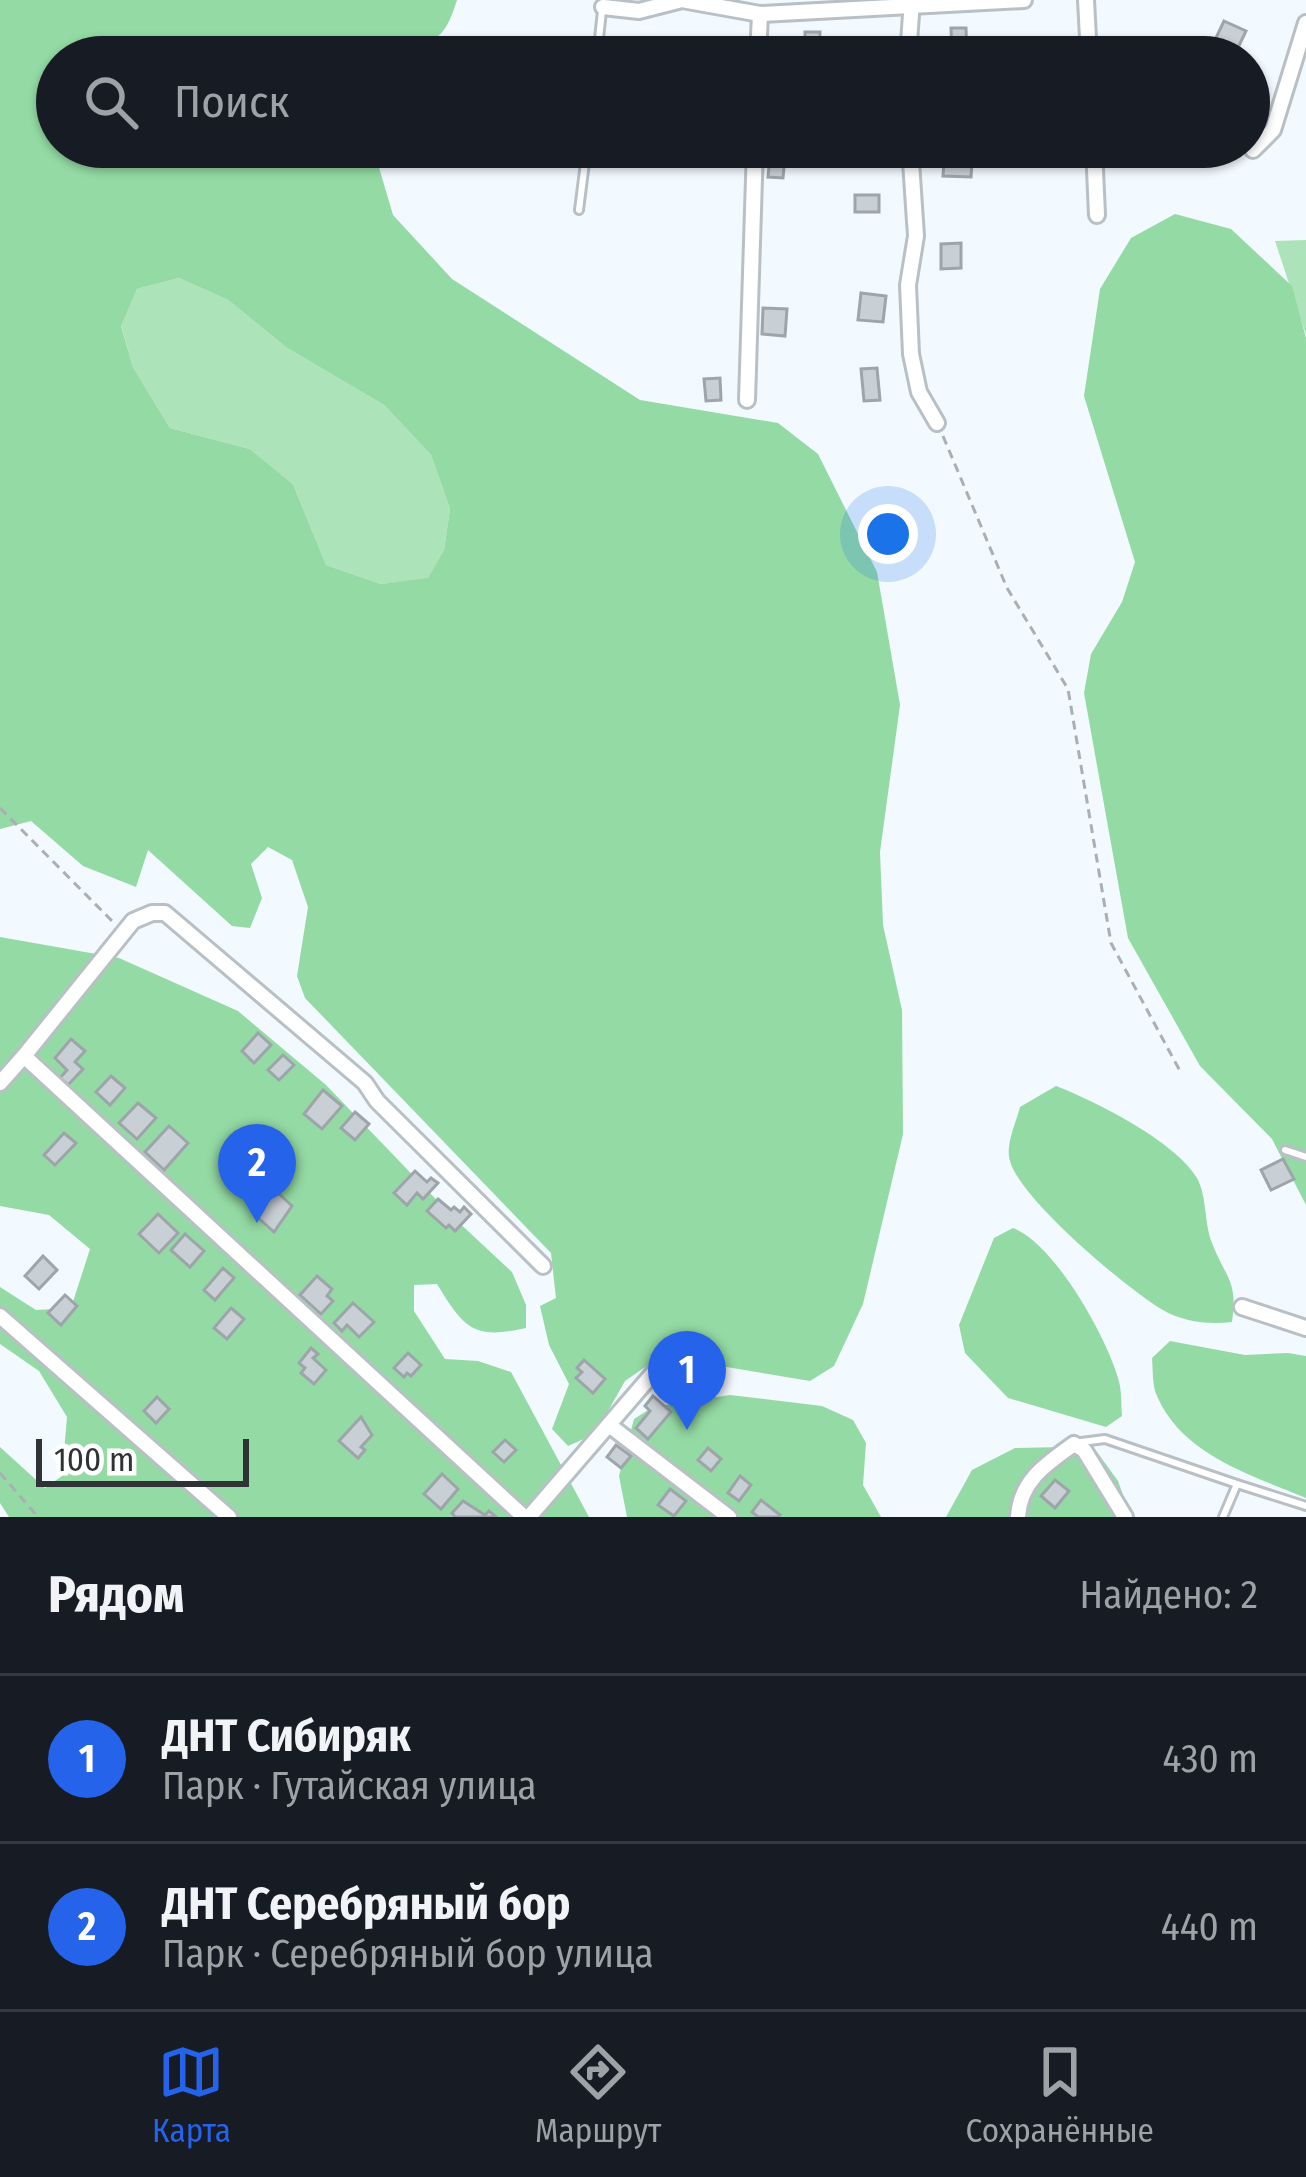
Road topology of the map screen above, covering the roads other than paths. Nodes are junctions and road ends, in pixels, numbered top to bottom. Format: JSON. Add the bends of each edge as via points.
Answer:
{"nodes":[{"id":1,"x":1024,"y":0,"type":"edge"},
{"id":2,"x":1086,"y":0,"type":"edge"},
{"id":3,"x":912,"y":2,"type":"edge"},
{"id":4,"x":720,"y":4,"type":"edge"},
{"id":5,"x":603,"y":7,"type":"joint"},
{"id":6,"x":760,"y":14,"type":"junction"},
{"id":7,"x":1306,"y":23,"type":"edge"},
{"id":8,"x":600,"y":36,"type":"edge"},
{"id":9,"x":759,"y":36,"type":"edge"},
{"id":10,"x":910,"y":36,"type":"edge"},
{"id":11,"x":1088,"y":36,"type":"edge"},
{"id":12,"x":1270,"y":133,"type":"edge"},
{"id":13,"x":584,"y":168,"type":"edge"},
{"id":14,"x":754,"y":168,"type":"edge"},
{"id":15,"x":911,"y":168,"type":"edge"},
{"id":16,"x":1095,"y":168,"type":"edge"},
{"id":17,"x":579,"y":210,"type":"dead end"},
{"id":18,"x":1097,"y":215,"type":"dead end"},
{"id":19,"x":747,"y":400,"type":"dead end"},
{"id":20,"x":937,"y":423,"type":"road end"},
{"id":21,"x":24,"y":1056,"type":"junction"},
{"id":22,"x":0,"y":1083,"type":"edge"},
{"id":23,"x":1285,"y":1150,"type":"dead end"},
{"id":24,"x":1306,"y":1157,"type":"edge"},
{"id":25,"x":543,"y":1266,"type":"dead end"},
{"id":26,"x":1242,"y":1307,"type":"dead end"},
{"id":27,"x":0,"y":1316,"type":"edge"},
{"id":28,"x":1306,"y":1328,"type":"edge"},
{"id":29,"x":662,"y":1363,"type":"dead end"},
{"id":30,"x":609,"y":1425,"type":"junction"},
{"id":31,"x":1074,"y":1444,"type":"junction"},
{"id":32,"x":1237,"y":1484,"type":"junction"},
{"id":33,"x":1306,"y":1506,"type":"edge"},
{"id":34,"x":229,"y":1517,"type":"edge"},
{"id":35,"x":526,"y":1517,"type":"edge"},
{"id":36,"x":729,"y":1517,"type":"edge"},
{"id":37,"x":1018,"y":1517,"type":"edge"},
{"id":38,"x":1124,"y":1517,"type":"edge"},
{"id":39,"x":1223,"y":1517,"type":"edge"}],
"edges":[{"from":1,"to":3,"type":"street"},
{"from":2,"to":11,"type":"street"},
{"from":3,"to":6,"type":"street"},
{"from":3,"to":10,"type":"street"},
{"from":4,"to":5,"type":"street"},
{"from":4,"to":6,"type":"street"},
{"from":5,"to":8,"type":"lane"},
{"from":6,"to":9,"type":"street"},
{"from":7,"to":12,"type":"street"},
{"from":13,"to":17,"type":"lane"},
{"from":14,"to":19,"type":"street"},
{"from":15,"to":20,"type":"street","via":[[911,354]]},
{"from":16,"to":18,"type":"street"},
{"from":21,"to":22,"type":"street"},
{"from":21,"to":25,"type":"street","via":[[133,921],[165,913],[364,1083]]},
{"from":21,"to":35,"type":"street"},
{"from":23,"to":24,"type":"lane"},
{"from":26,"to":28,"type":"street"},
{"from":27,"to":34,"type":"street"},
{"from":29,"to":30,"type":"street"},
{"from":30,"to":35,"type":"street"},
{"from":30,"to":36,"type":"street"},
{"from":31,"to":32,"type":"lane","via":[[1106,1439]]},
{"from":31,"to":37,"type":"street","via":[[1019,1496]]},
{"from":31,"to":38,"type":"street"},
{"from":32,"to":33,"type":"lane"},
{"from":32,"to":39,"type":"lane"}]}
